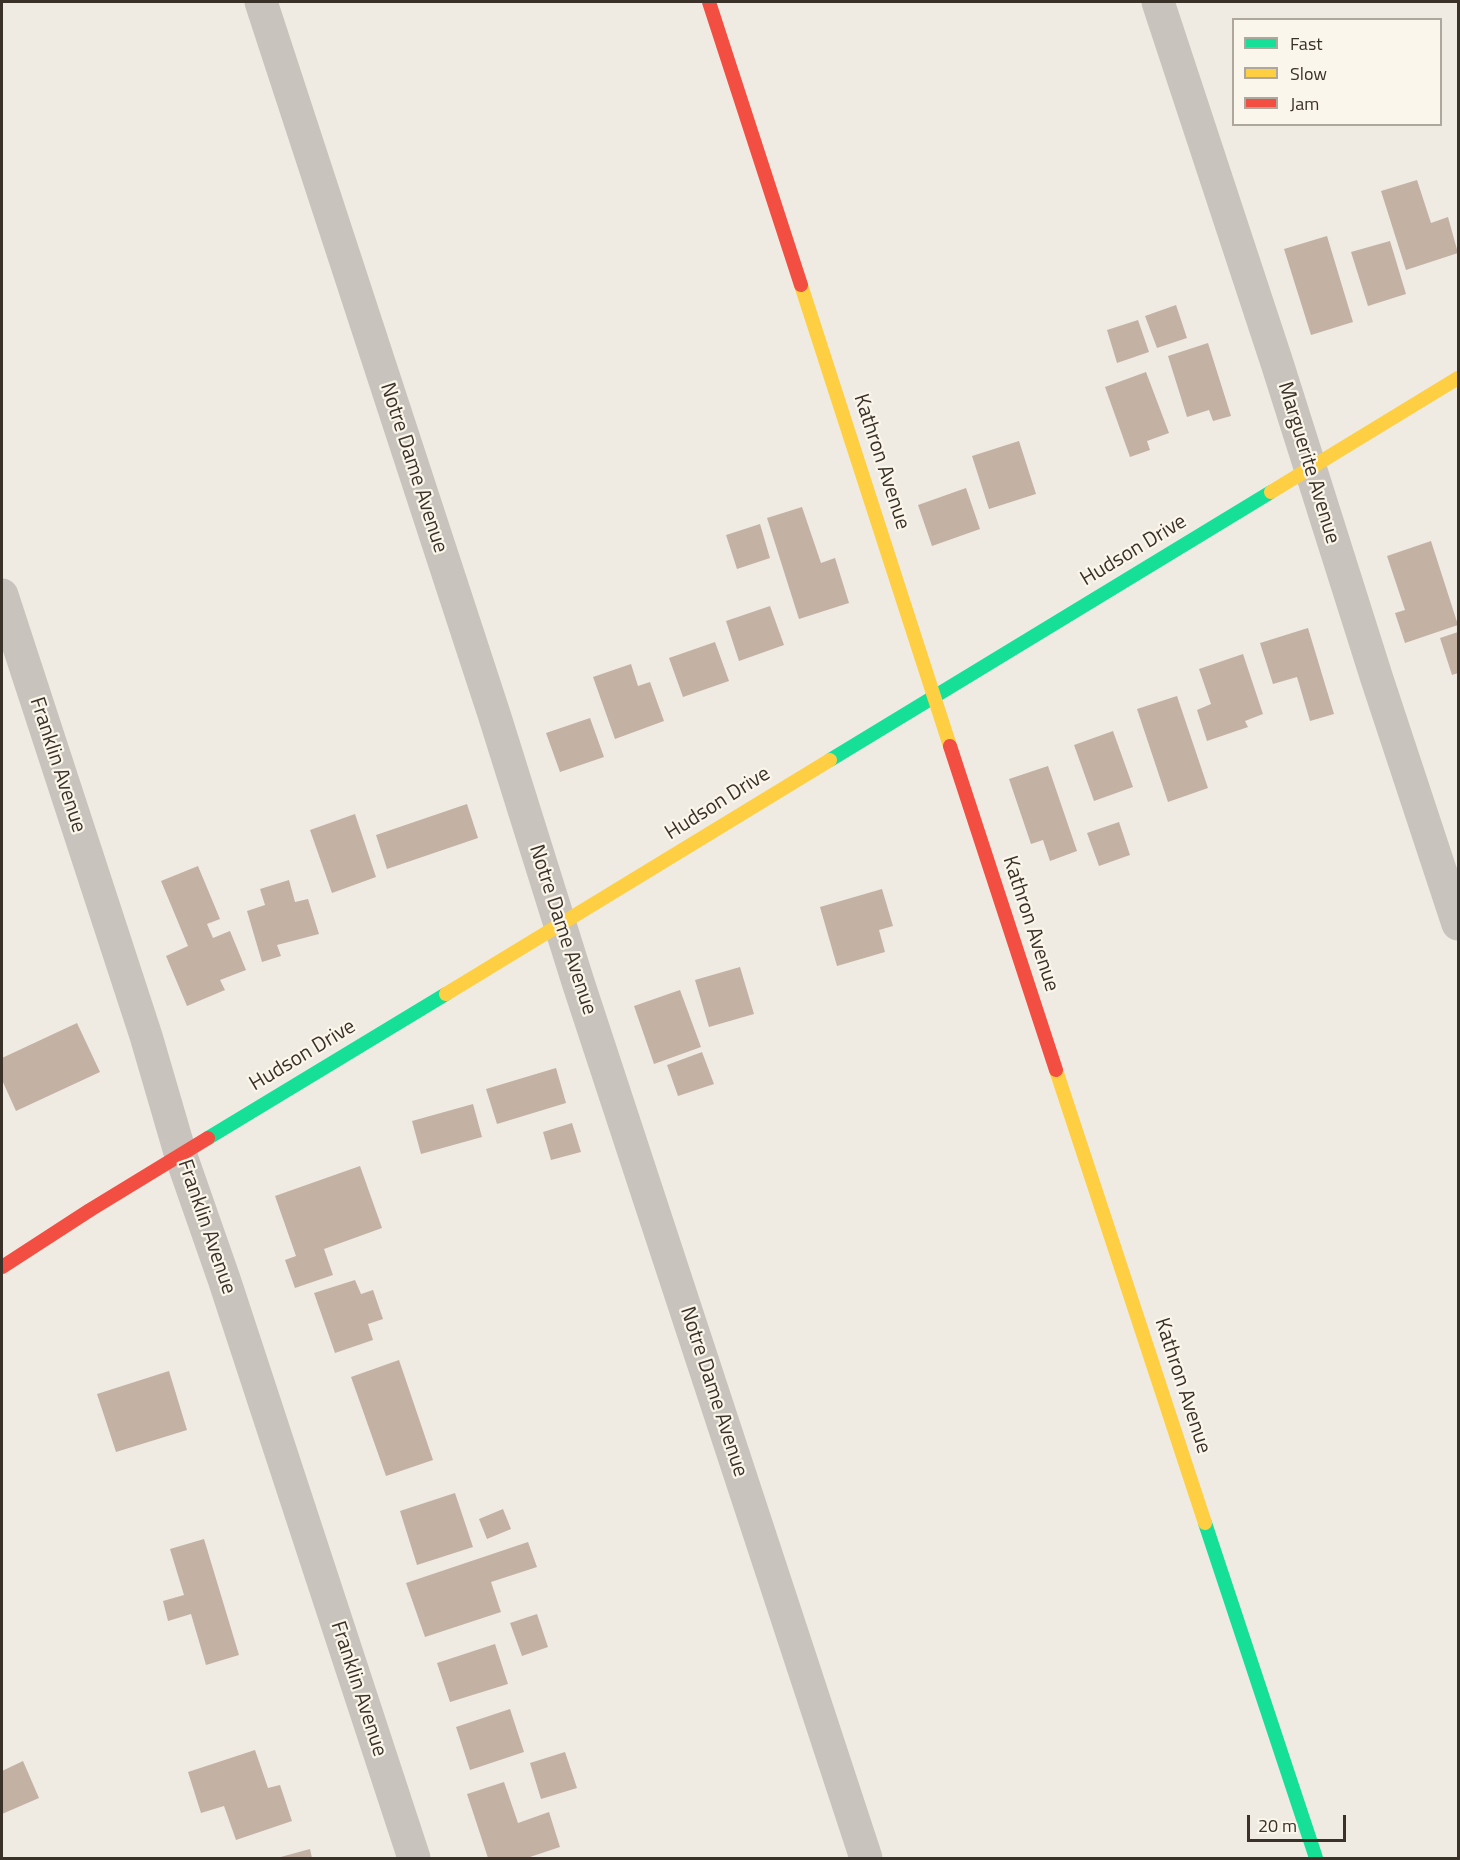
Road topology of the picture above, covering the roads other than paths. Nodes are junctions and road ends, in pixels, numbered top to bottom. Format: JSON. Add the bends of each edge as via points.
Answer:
{"nodes":[{"id":1,"x":261,"y":2,"type":"edge"},
{"id":2,"x":709,"y":2,"type":"edge"},
{"id":3,"x":1158,"y":2,"type":"edge"},
{"id":4,"x":1458,"y":378,"type":"edge"},
{"id":5,"x":1310,"y":468,"type":"junction"},
{"id":6,"x":2,"y":595,"type":"edge"},
{"id":7,"x":935,"y":697,"type":"junction"},
{"id":8,"x":1458,"y":924,"type":"edge"},
{"id":9,"x":560,"y":926,"type":"junction"},
{"id":10,"x":181,"y":1156,"type":"junction"},
{"id":11,"x":2,"y":1267,"type":"edge"},
{"id":12,"x":414,"y":1858,"type":"edge"},
{"id":13,"x":866,"y":1858,"type":"edge"},
{"id":14,"x":1316,"y":1858,"type":"edge"}],
"edges":[{"from":1,"to":9,"type":"street","name":"Notre Dame Avenue"},
{"from":2,"to":7,"type":"street","name":"Kathron Avenue"},
{"from":3,"to":5,"type":"street","name":"Marguerite Avenue"},
{"from":4,"to":5,"type":"street","name":"Hudson Drive"},
{"from":5,"to":7,"type":"street","name":"Hudson Drive"},
{"from":5,"to":8,"type":"street","name":"Marguerite Avenue"},
{"from":6,"to":10,"type":"street","name":"Franklin Avenue","via":[[146,1036]]},
{"from":7,"to":9,"type":"street","name":"Hudson Drive"},
{"from":7,"to":14,"type":"street","name":"Kathron Avenue"},
{"from":9,"to":10,"type":"street","name":"Hudson Drive"},
{"from":9,"to":13,"type":"street","name":"Notre Dame Avenue"},
{"from":10,"to":11,"type":"street","name":"Hudson Drive"},
{"from":10,"to":12,"type":"street","name":"Franklin Avenue"}]}
